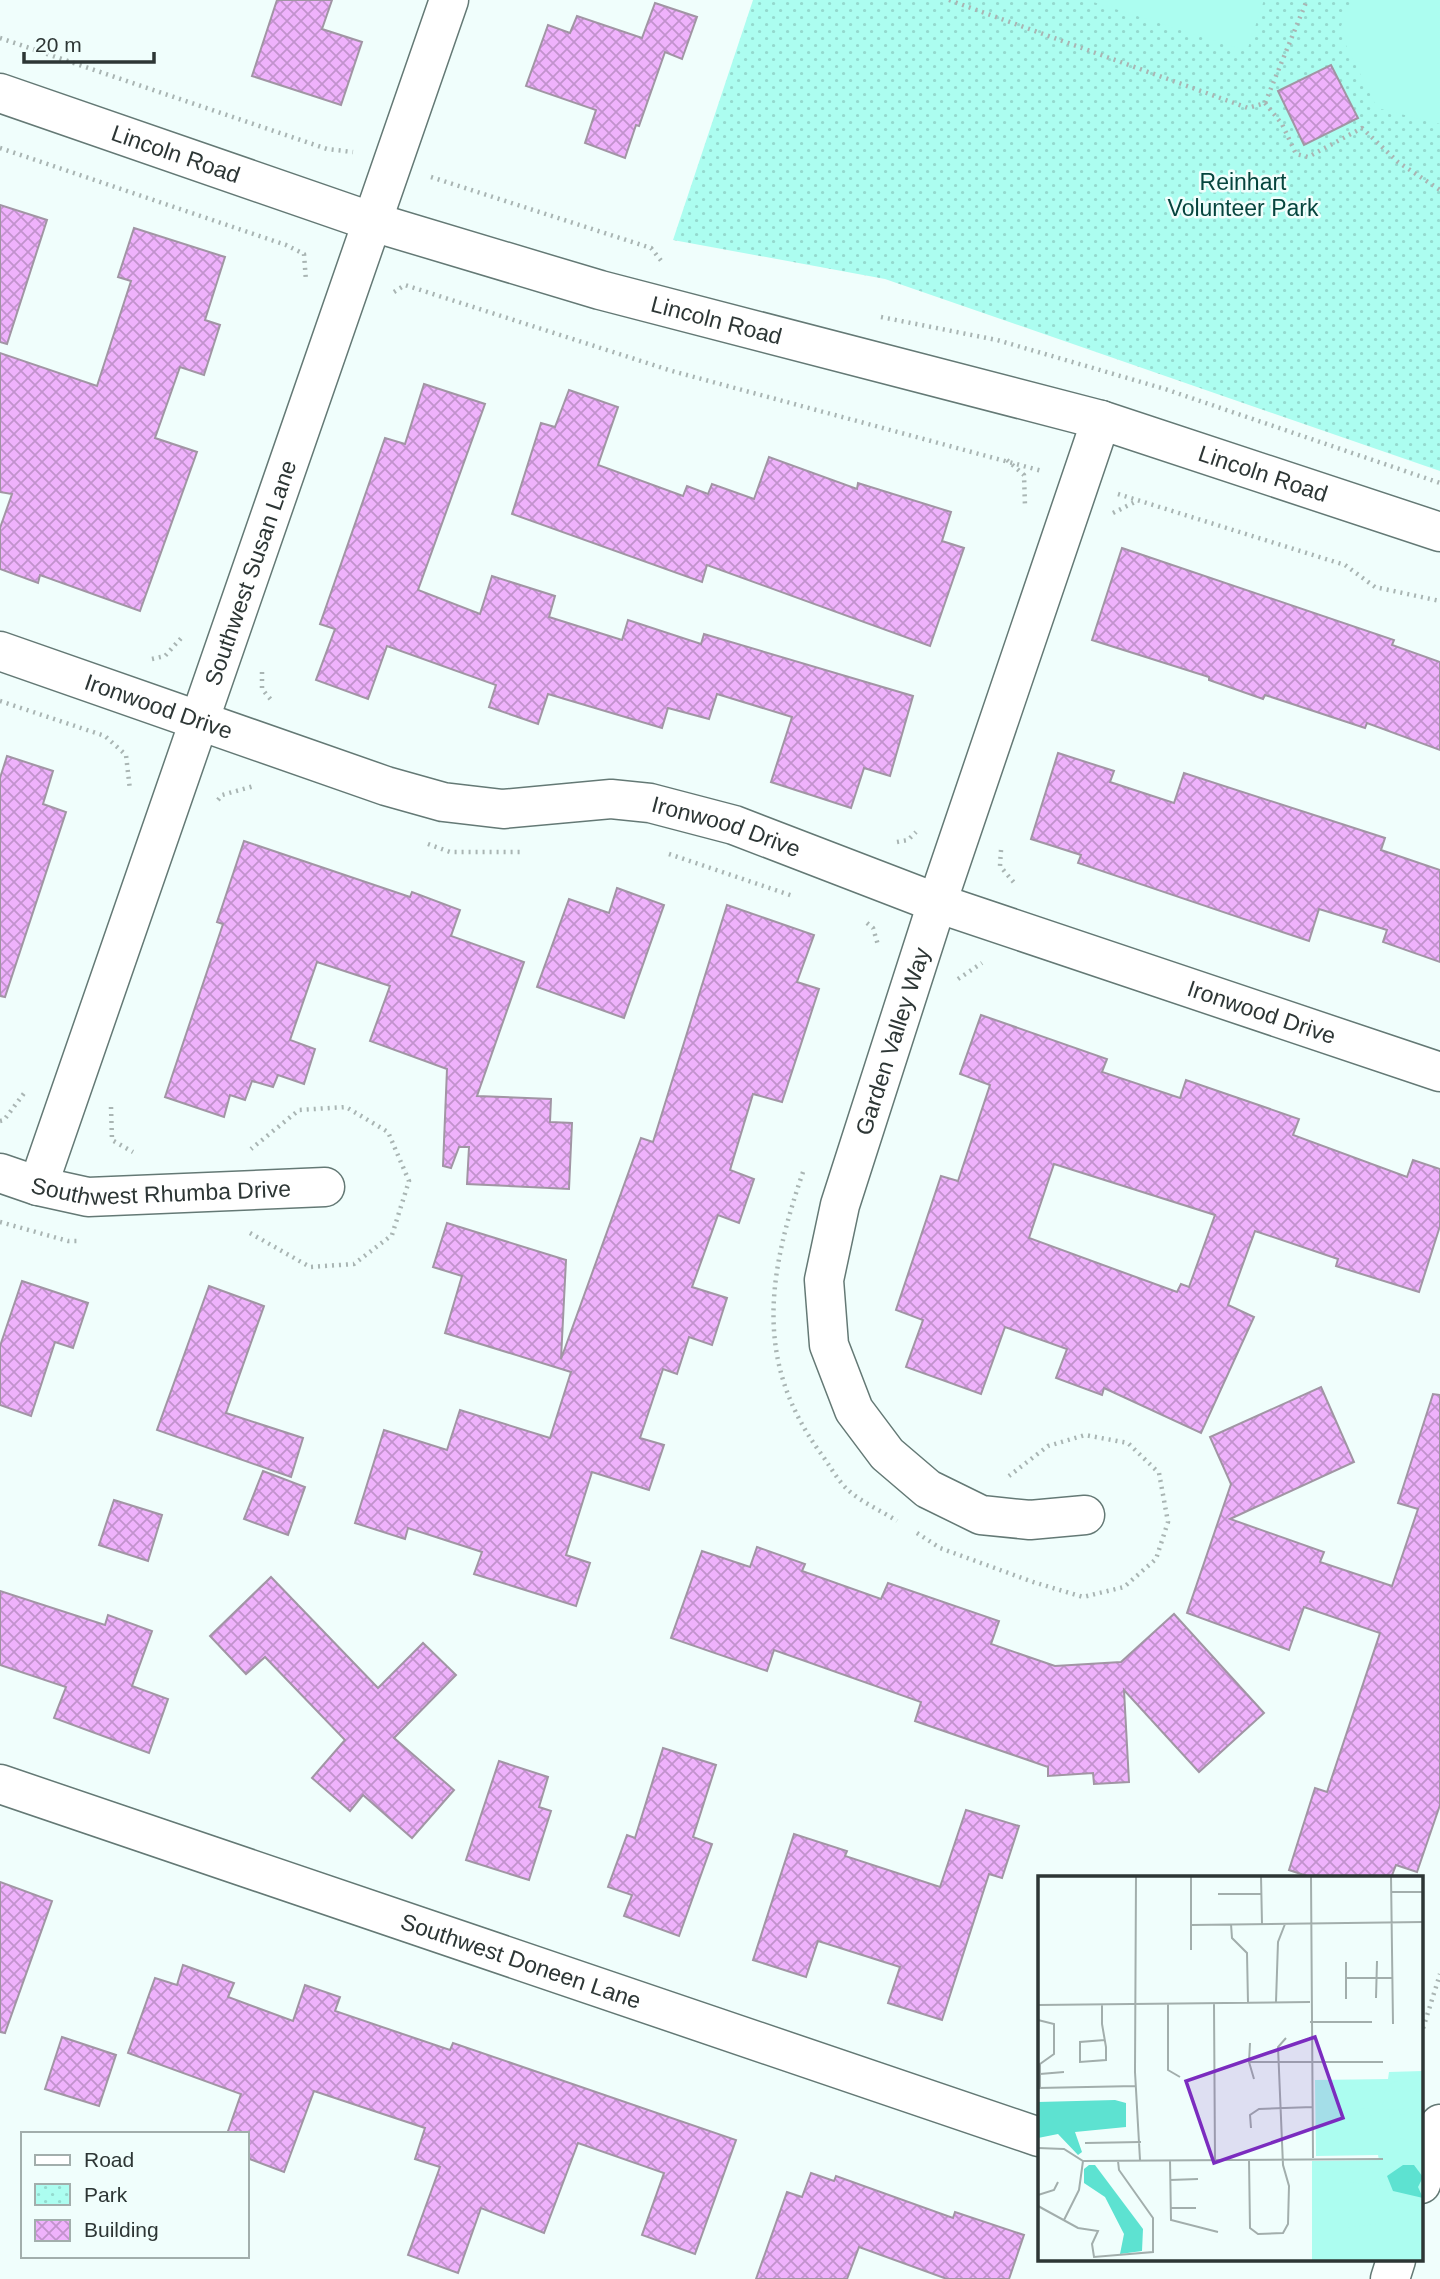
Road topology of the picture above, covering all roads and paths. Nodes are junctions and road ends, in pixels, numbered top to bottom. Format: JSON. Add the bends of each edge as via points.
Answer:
{"nodes":[{"id":1,"x":449,"y":0,"type":"edge"},
{"id":2,"x":948,"y":0,"type":"edge"},
{"id":3,"x":1307,"y":0,"type":"edge"},
{"id":4,"x":0,"y":38,"type":"edge"},
{"id":5,"x":0,"y":93,"type":"edge"},
{"id":6,"x":1265,"y":103,"type":"junction"},
{"id":7,"x":0,"y":148,"type":"edge"},
{"id":8,"x":393,"y":165,"type":"junction"},
{"id":9,"x":1440,"y":190,"type":"edge"},
{"id":10,"x":373,"y":222,"type":"junction"},
{"id":11,"x":668,"y":268,"type":"dead end"},
{"id":12,"x":301,"y":294,"type":"dead end"},
{"id":13,"x":388,"y":300,"type":"dead end"},
{"id":14,"x":869,"y":314,"type":"dead end"},
{"id":15,"x":1101,"y":420,"type":"junction"},
{"id":16,"x":1007,"y":460,"type":"junction"},
{"id":17,"x":1079,"y":482,"type":"junction"},
{"id":18,"x":1440,"y":483,"type":"edge"},
{"id":19,"x":1138,"y":500,"type":"junction"},
{"id":20,"x":1022,"y":516,"type":"dead end"},
{"id":21,"x":1105,"y":517,"type":"dead end"},
{"id":22,"x":1440,"y":532,"type":"edge"},
{"id":23,"x":1440,"y":601,"type":"edge"},
{"id":24,"x":184,"y":634,"type":"dead end"},
{"id":25,"x":0,"y":651,"type":"edge"},
{"id":26,"x":141,"y":662,"type":"dead end"},
{"id":27,"x":262,"y":664,"type":"dead end"},
{"id":28,"x":0,"y":701,"type":"edge"},
{"id":29,"x":279,"y":709,"type":"dead end"},
{"id":30,"x":199,"y":722,"type":"junction"},
{"id":31,"x":263,"y":789,"type":"dead end"},
{"id":32,"x":126,"y":802,"type":"dead end"},
{"id":33,"x":215,"y":805,"type":"dead end"},
{"id":34,"x":923,"y":823,"type":"dead end"},
{"id":35,"x":1002,"y":838,"type":"dead end"},
{"id":36,"x":425,"y":843,"type":"dead end"},
{"id":37,"x":887,"y":843,"type":"dead end"},
{"id":38,"x":530,"y":851,"type":"dead end"},
{"id":39,"x":661,"y":852,"type":"dead end"},
{"id":40,"x":1018,"y":887,"type":"dead end"},
{"id":41,"x":794,"y":896,"type":"dead end"},
{"id":42,"x":937,"y":904,"type":"junction"},
{"id":43,"x":858,"y":917,"type":"dead end"},
{"id":44,"x":880,"y":951,"type":"dead end"},
{"id":45,"x":989,"y":963,"type":"dead end"},
{"id":46,"x":956,"y":986,"type":"dead end"},
{"id":47,"x":1440,"y":1072,"type":"edge"},
{"id":48,"x":30,"y":1085,"type":"dead end"},
{"id":49,"x":111,"y":1099,"type":"dead end"},
{"id":50,"x":0,"y":1121,"type":"edge"},
{"id":51,"x":247,"y":1152,"type":"dead end"},
{"id":52,"x":144,"y":1158,"type":"dead end"},
{"id":53,"x":807,"y":1162,"type":"dead end"},
{"id":54,"x":0,"y":1173,"type":"edge"},
{"id":55,"x":38,"y":1186,"type":"junction"},
{"id":56,"x":325,"y":1187,"type":"dead end"},
{"id":57,"x":0,"y":1222,"type":"edge"},
{"id":58,"x":237,"y":1234,"type":"dead end"},
{"id":59,"x":92,"y":1240,"type":"dead end"},
{"id":60,"x":1004,"y":1480,"type":"dead end"},
{"id":61,"x":1085,"y":1516,"type":"dead end"},
{"id":62,"x":0,"y":1784,"type":"edge"},
{"id":63,"x":1440,"y":1973,"type":"edge"},
{"id":64,"x":1422,"y":2032,"type":"edge"},
{"id":65,"x":1440,"y":2124,"type":"edge"},
{"id":66,"x":1038,"y":2137,"type":"edge"},
{"id":67,"x":1422,"y":2181,"type":"edge"},
{"id":68,"x":1395,"y":2262,"type":"edge"},
{"id":69,"x":1390,"y":2279,"type":"edge"}],
"edges":[{"from":1,"to":8,"type":"street","name":"Southwest Susan Lane"},
{"from":2,"to":6,"type":"path","via":[[1248,108]]},
{"from":3,"to":6,"type":"path"},
{"from":4,"to":8,"type":"path","via":[[327,149],[351,151]]},
{"from":5,"to":10,"type":"street","name":"Lincoln Road"},
{"from":6,"to":9,"type":"path","via":[[1282,124],[1296,154],[1308,157],[1362,128],[1398,162]]},
{"from":7,"to":12,"type":"path","via":[[286,245],[304,254],[306,281]]},
{"from":8,"to":10,"type":"street","name":"Southwest Susan Lane"},
{"from":8,"to":11,"type":"path","via":[[651,248]]},
{"from":10,"to":15,"type":"street","name":"Lincoln Road","via":[[600,290]]},
{"from":10,"to":30,"type":"street","name":"Southwest Susan Lane"},
{"from":13,"to":16,"type":"path","via":[[405,285],[673,371]]},
{"from":14,"to":18,"type":"path","via":[[997,340],[1165,389]]},
{"from":15,"to":17,"type":"street","name":"Garden Valley Way"},
{"from":15,"to":22,"type":"street","name":"Lincoln Road"},
{"from":16,"to":17,"type":"path"},
{"from":16,"to":20,"type":"path","via":[[1024,475]]},
{"from":17,"to":19,"type":"path"},
{"from":17,"to":42,"type":"street","name":"Garden Valley Way"},
{"from":19,"to":21,"type":"path"},
{"from":19,"to":23,"type":"path","via":[[1345,565],[1376,587]]},
{"from":24,"to":26,"type":"path","via":[[165,656]]},
{"from":25,"to":30,"type":"street","name":"Ironwood Drive"},
{"from":27,"to":29,"type":"path","via":[[262,689]]},
{"from":28,"to":32,"type":"path","via":[[105,736],[126,755],[130,791]]},
{"from":30,"to":42,"type":"street","name":"Ironwood Drive","via":[[443,802],[503,809],[611,799],[650,803],[734,825]]},
{"from":30,"to":55,"type":"street","name":"Southwest Susan Lane"},
{"from":31,"to":33,"type":"path","via":[[251,785],[222,795]]},
{"from":34,"to":37,"type":"path","via":[[908,840]]},
{"from":35,"to":40,"type":"path","via":[[1000,866]]},
{"from":36,"to":38,"type":"path","via":[[450,852],[506,855]]},
{"from":39,"to":41,"type":"path"},
{"from":42,"to":47,"type":"street","name":"Ironwood Drive"},
{"from":42,"to":61,"type":"street","name":"Garden Valley Way","via":[[841,1205],[824,1280],[829,1345],[854,1410],[887,1454],[928,1489],[981,1515],[1030,1520]]},
{"from":43,"to":44,"type":"path","via":[[873,928]]},
{"from":45,"to":46,"type":"path","via":[[979,963],[960,975]]},
{"from":48,"to":50,"type":"path"},
{"from":49,"to":52,"type":"path","via":[[112,1140]]},
{"from":51,"to":58,"type":"path","via":[[299,1110],[346,1107],[388,1132],[409,1181],[393,1235],[354,1264],[310,1266],[251,1233]]},
{"from":53,"to":60,"type":"path","via":[[784,1227],[772,1293],[777,1361],[803,1430],[848,1490],[940,1548],[1083,1597],[1124,1587],[1156,1559],[1168,1522],[1159,1473],[1128,1443],[1085,1435],[1048,1446]]},
{"from":54,"to":55,"type":"street","name":"Southwest Rhumba Drive"},
{"from":55,"to":56,"type":"street","name":"Southwest Rhumba Drive","via":[[88,1197]]},
{"from":57,"to":59,"type":"path","via":[[68,1241]]},
{"from":62,"to":66,"type":"street","name":"Southwest Doneen Lane"},
{"from":63,"to":64,"type":"path"},
{"from":65,"to":67,"type":"street"},
{"from":68,"to":69,"type":"street"}]}
